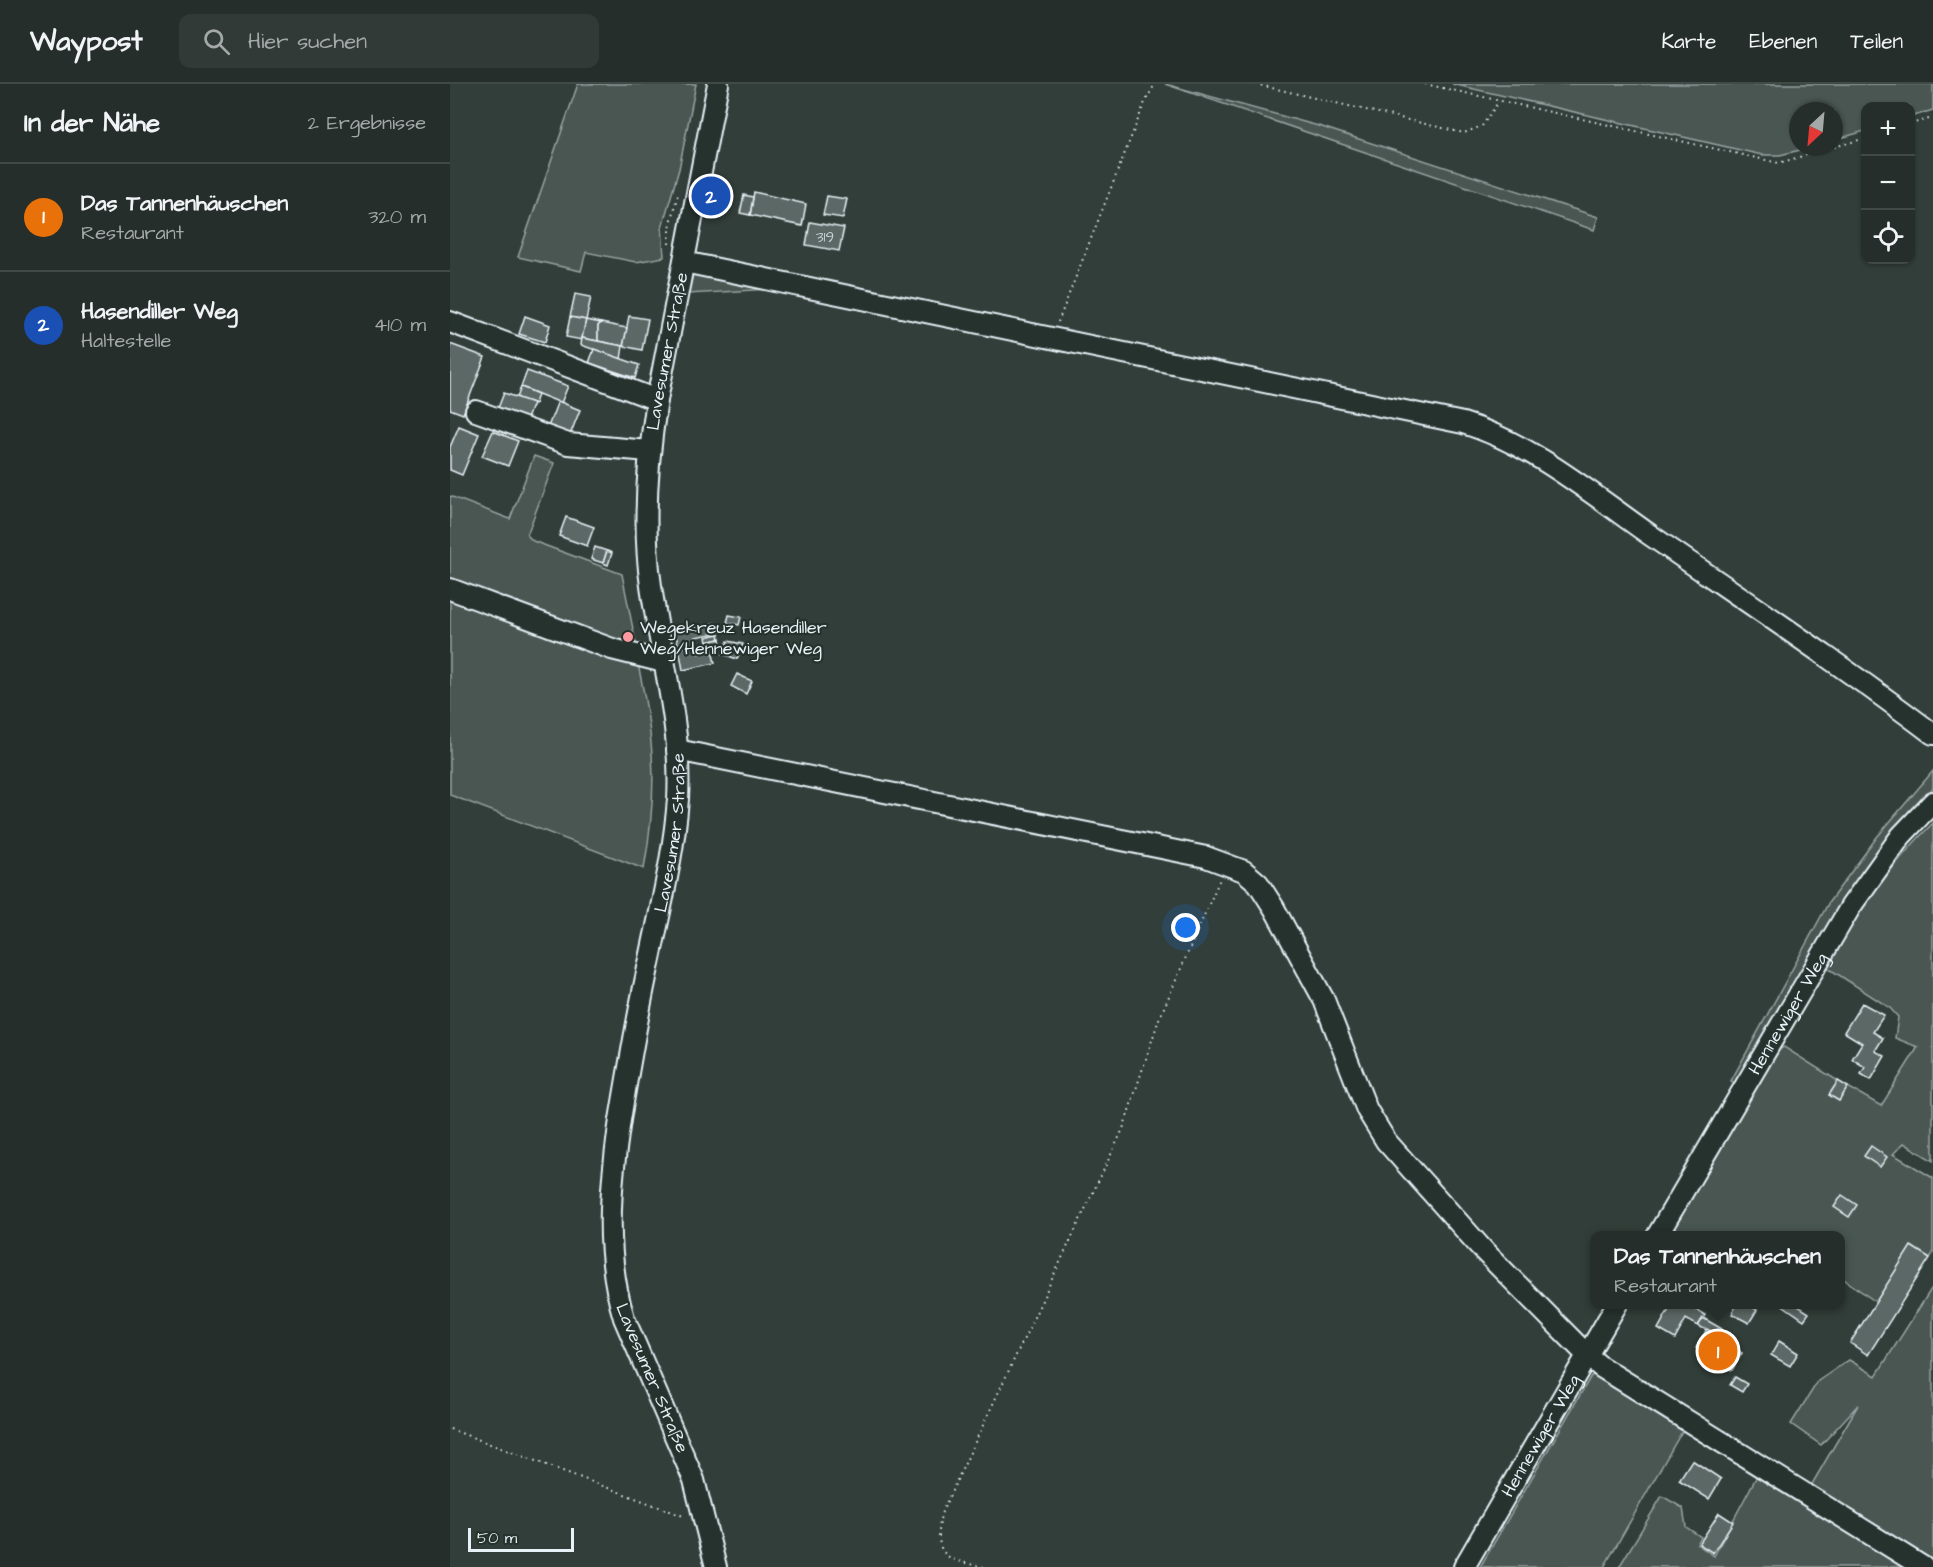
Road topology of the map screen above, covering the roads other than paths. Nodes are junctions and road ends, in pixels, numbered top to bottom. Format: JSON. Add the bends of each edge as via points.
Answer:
{"nodes":[{"id":1,"x":718,"y":84,"type":"edge"},
{"id":2,"x":684,"y":262,"type":"junction"},
{"id":3,"x":450,"y":322,"type":"edge"},
{"id":4,"x":657,"y":400,"type":"junction"},
{"id":5,"x":476,"y":411,"type":"dead end"},
{"id":6,"x":649,"y":452,"type":"junction"},
{"id":7,"x":450,"y":588,"type":"edge"},
{"id":8,"x":664,"y":662,"type":"junction"},
{"id":9,"x":1933,"y":734,"type":"edge"},
{"id":10,"x":677,"y":750,"type":"junction"},
{"id":11,"x":1933,"y":802,"type":"edge"},
{"id":12,"x":1661,"y":1231,"type":"edge"},
{"id":13,"x":1615,"y":1309,"type":"edge"},
{"id":14,"x":1587,"y":1355,"type":"junction"},
{"id":15,"x":716,"y":1567,"type":"edge"},
{"id":16,"x":1464,"y":1567,"type":"edge"},
{"id":17,"x":1923,"y":1567,"type":"edge"}],
"edges":[{"from":1,"to":2,"type":"street","name":"Lavesumer Straße"},
{"from":2,"to":4,"type":"street","name":"Lavesumer Straße"},
{"from":2,"to":9,"type":"street","via":[[1489,431],[1591,494]]},
{"from":3,"to":4,"type":"street"},
{"from":4,"to":6,"type":"street","name":"Lavesumer Straße"},
{"from":5,"to":6,"type":"street","via":[[568,444]]},
{"from":6,"to":8,"type":"street","name":"Lavesumer Straße","via":[[647,544]]},
{"from":7,"to":8,"type":"street","via":[[612,649]]},
{"from":8,"to":10,"type":"street","name":"Lavesumer Straße"},
{"from":10,"to":14,"type":"street","via":[[1228,863],[1244,871],[1258,883],[1324,1000],[1374,1124],[1477,1242]]},
{"from":10,"to":15,"type":"street","name":"Lavesumer Straße","via":[[675,831],[627,1080],[610,1226],[617,1294],[624,1318],[686,1456],[706,1517]]},
{"from":11,"to":12,"type":"street","name":"Hennewiger Weg","via":[[1901,836],[1851,906]]},
{"from":13,"to":14,"type":"street","name":"Hennewiger Weg"},
{"from":14,"to":16,"type":"street","name":"Hennewiger Weg"},
{"from":14,"to":17,"type":"street"}]}
